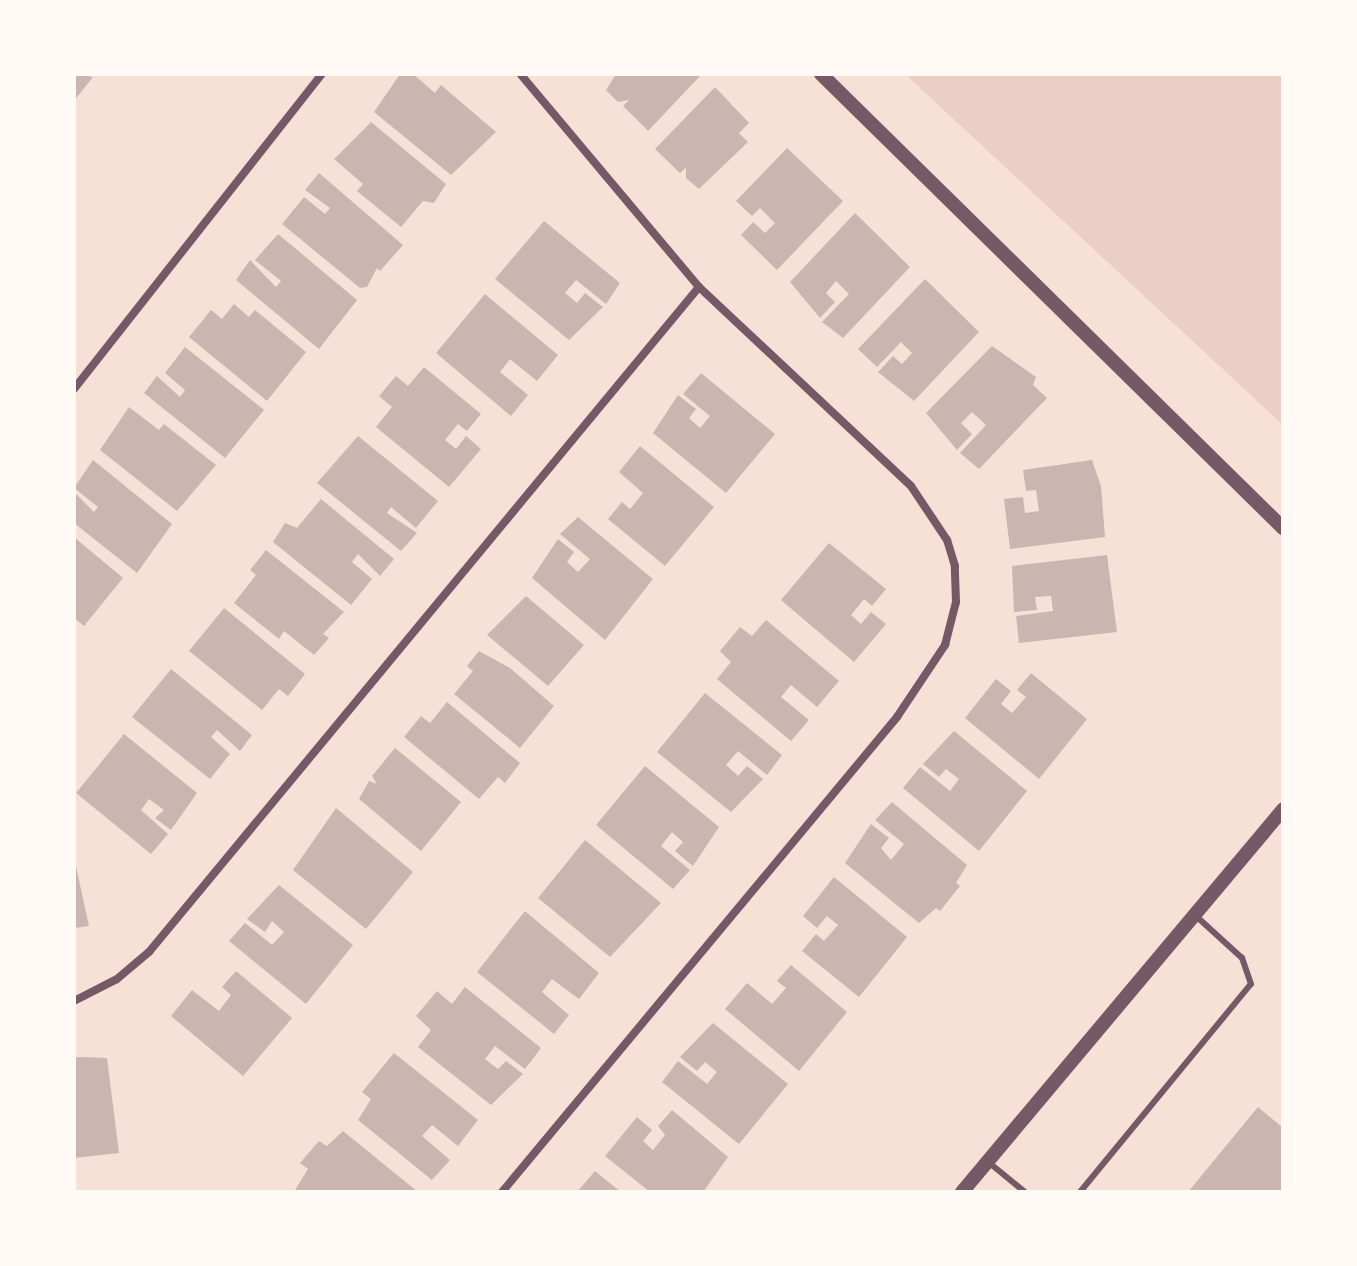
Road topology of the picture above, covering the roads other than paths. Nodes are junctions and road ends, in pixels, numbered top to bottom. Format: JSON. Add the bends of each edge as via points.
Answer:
{"nodes":[{"id":1,"x":322,"y":74,"type":"edge"},
{"id":2,"x":520,"y":74,"type":"edge"},
{"id":3,"x":821,"y":74,"type":"edge"},
{"id":4,"x":699,"y":287,"type":"junction"},
{"id":5,"x":74,"y":389,"type":"edge"},
{"id":6,"x":1283,"y":528,"type":"edge"},
{"id":7,"x":1283,"y":809,"type":"edge"},
{"id":8,"x":1194,"y":914,"type":"junction"},
{"id":9,"x":74,"y":1001,"type":"edge"},
{"id":10,"x":987,"y":1161,"type":"junction"},
{"id":11,"x":502,"y":1192,"type":"edge"},
{"id":12,"x":962,"y":1192,"type":"edge"},
{"id":13,"x":1025,"y":1192,"type":"edge"},
{"id":14,"x":1080,"y":1192,"type":"edge"}],
"edges":[{"from":1,"to":5,"type":"street"},
{"from":2,"to":4,"type":"street"},
{"from":3,"to":6,"type":"street"},
{"from":4,"to":9,"type":"street","via":[[149,952],[117,979]]},
{"from":4,"to":11,"type":"street","via":[[911,486],[947,540],[956,602],[945,645],[897,717]]},
{"from":7,"to":8,"type":"street"},
{"from":8,"to":10,"type":"street"},
{"from":8,"to":14,"type":"lane","via":[[1242,958],[1251,984]]},
{"from":10,"to":12,"type":"street"},
{"from":10,"to":13,"type":"lane"}]}
